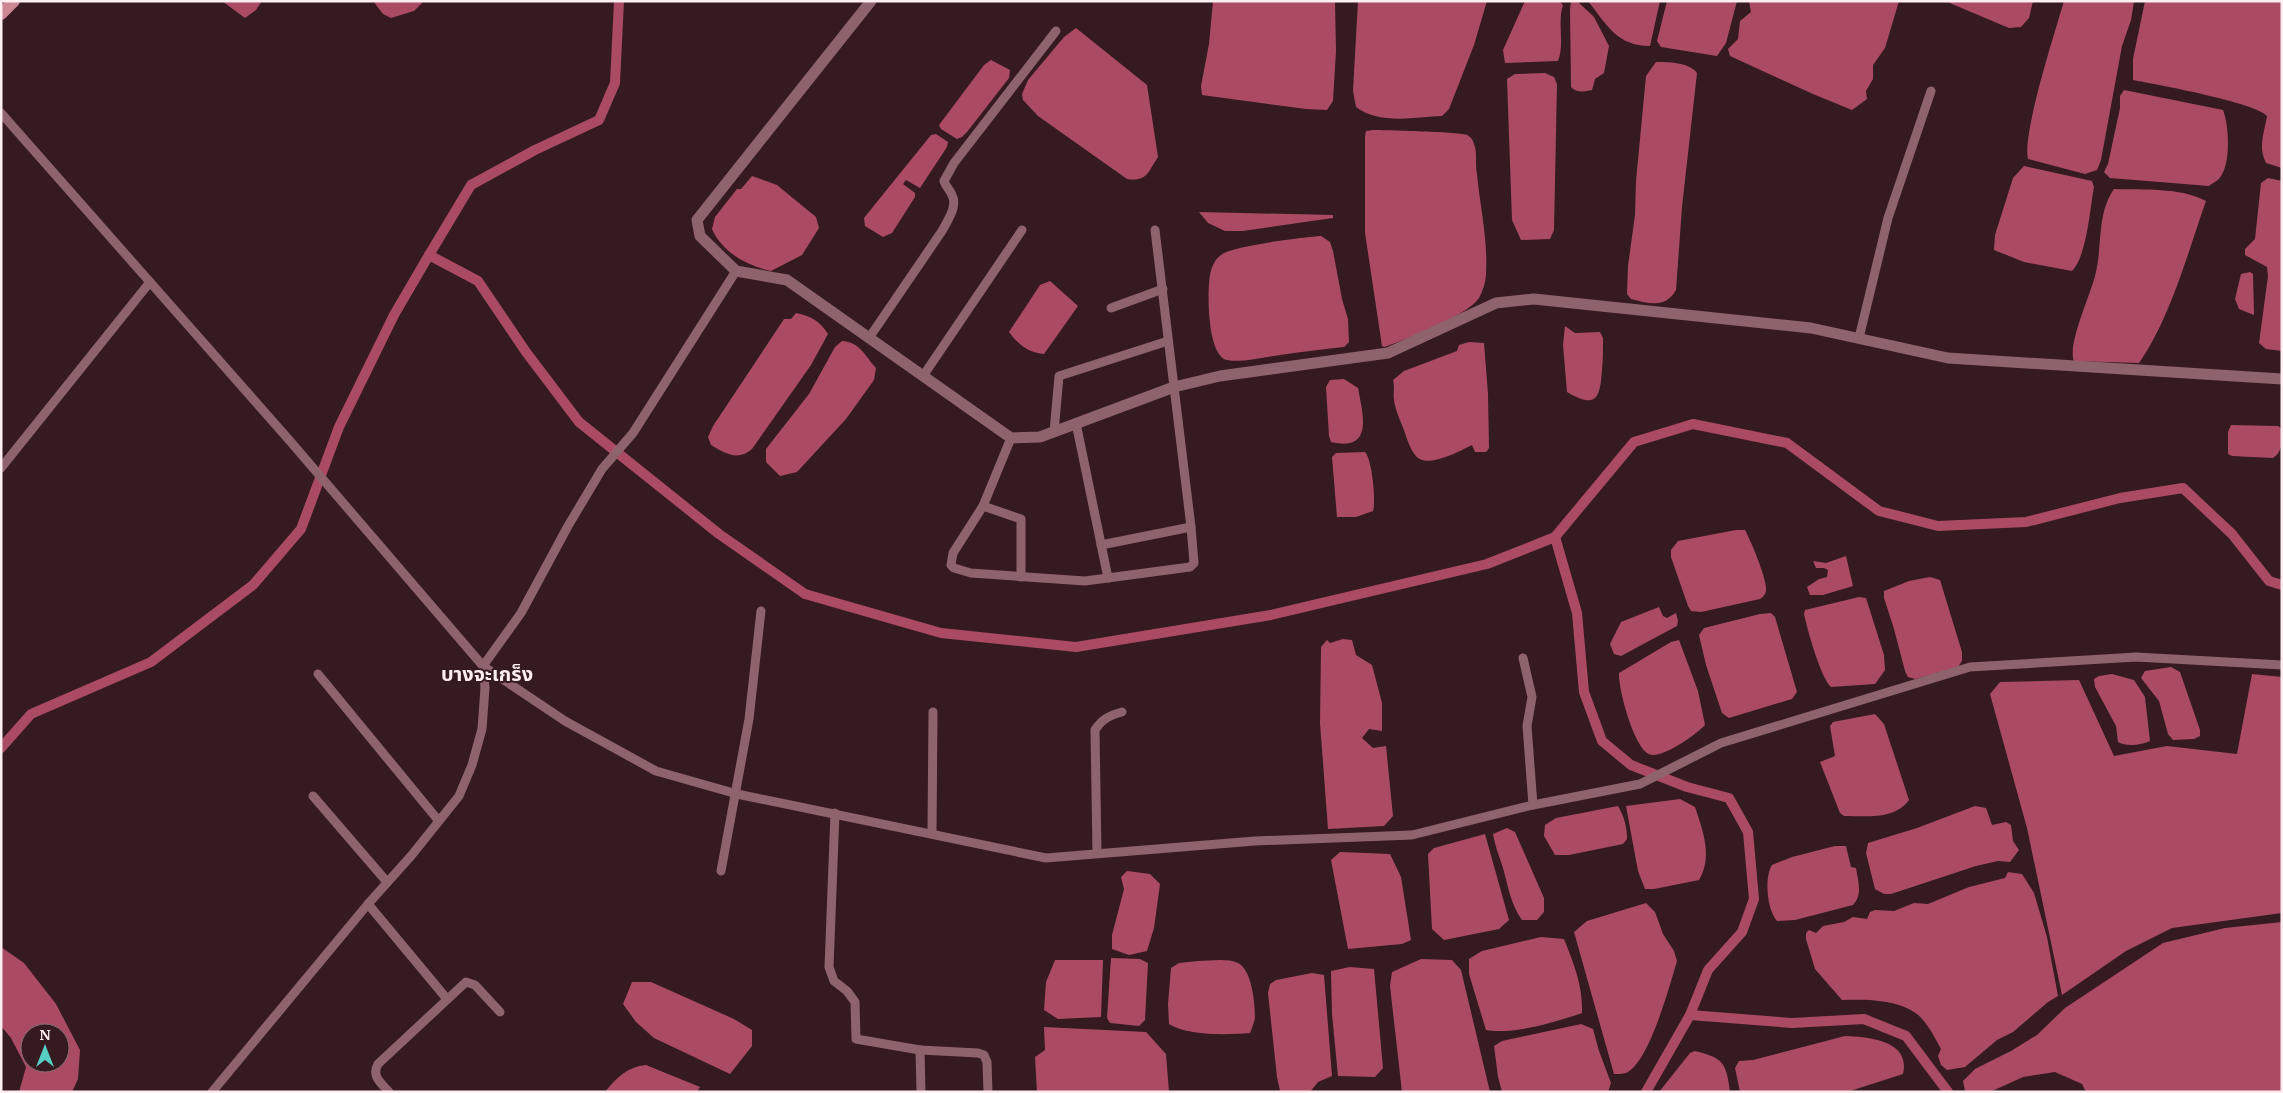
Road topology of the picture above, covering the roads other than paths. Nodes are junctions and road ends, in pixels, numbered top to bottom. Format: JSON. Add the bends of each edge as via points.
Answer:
{"nodes":[{"id":1,"x":14,"y":1,"type":"edge"},
{"id":2,"x":871,"y":1,"type":"edge"},
{"id":3,"x":1,"y":14,"type":"edge"},
{"id":4,"x":1056,"y":31,"type":"dead end"},
{"id":5,"x":1931,"y":90,"type":"dead end"},
{"id":6,"x":1,"y":114,"type":"edge"},
{"id":7,"x":1022,"y":230,"type":"dead end"},
{"id":8,"x":1155,"y":230,"type":"dead end"},
{"id":9,"x":736,"y":271,"type":"junction"},
{"id":10,"x":150,"y":282,"type":"junction"},
{"id":11,"x":1163,"y":289,"type":"junction"},
{"id":12,"x":1111,"y":308,"type":"dead end"},
{"id":13,"x":869,"y":338,"type":"junction"},
{"id":14,"x":1859,"y":338,"type":"junction"},
{"id":15,"x":1168,"y":341,"type":"junction"},
{"id":16,"x":923,"y":376,"type":"junction"},
{"id":17,"x":2282,"y":379,"type":"edge"},
{"id":18,"x":1174,"y":387,"type":"junction"},
{"id":19,"x":1076,"y":423,"type":"junction"},
{"id":20,"x":1054,"y":432,"type":"junction"},
{"id":21,"x":1011,"y":438,"type":"junction"},
{"id":22,"x":1,"y":468,"type":"edge"},
{"id":23,"x":983,"y":506,"type":"junction"},
{"id":24,"x":1191,"y":526,"type":"junction"},
{"id":25,"x":1101,"y":545,"type":"junction"},
{"id":26,"x":1021,"y":577,"type":"junction"},
{"id":27,"x":1108,"y":578,"type":"junction"},
{"id":28,"x":761,"y":611,"type":"dead end"},
{"id":29,"x":1523,"y":658,"type":"dead end"},
{"id":30,"x":2282,"y":665,"type":"edge"},
{"id":31,"x":483,"y":666,"type":"junction"},
{"id":32,"x":318,"y":674,"type":"dead end"},
{"id":33,"x":932,"y":712,"type":"dead end"},
{"id":34,"x":1122,"y":712,"type":"dead end"},
{"id":35,"x":737,"y":794,"type":"junction"},
{"id":36,"x":313,"y":796,"type":"dead end"},
{"id":37,"x":1533,"y":806,"type":"junction"},
{"id":38,"x":835,"y":813,"type":"junction"},
{"id":39,"x":438,"y":820,"type":"junction"},
{"id":40,"x":932,"y":833,"type":"junction"},
{"id":41,"x":1097,"y":853,"type":"junction"},
{"id":42,"x":721,"y":871,"type":"dead end"},
{"id":43,"x":387,"y":882,"type":"junction"},
{"id":44,"x":368,"y":904,"type":"junction"},
{"id":45,"x":447,"y":999,"type":"junction"},
{"id":46,"x":500,"y":1012,"type":"dead end"},
{"id":47,"x":920,"y":1050,"type":"junction"},
{"id":48,"x":212,"y":1092,"type":"edge"},
{"id":49,"x":389,"y":1092,"type":"edge"},
{"id":50,"x":921,"y":1092,"type":"edge"},
{"id":51,"x":988,"y":1092,"type":"edge"}],
"edges":[{"from":1,"to":3,"type":"main road"},
{"from":2,"to":9,"type":"street","via":[[697,220],[700,236]]},
{"from":4,"to":13,"type":"street","via":[[954,164],[944,181],[953,196],[952,213]]},
{"from":5,"to":14,"type":"street","via":[[1888,218]]},
{"from":6,"to":10,"type":"street"},
{"from":7,"to":16,"type":"street"},
{"from":8,"to":11,"type":"street"},
{"from":9,"to":13,"type":"street","via":[[787,280]]},
{"from":9,"to":31,"type":"street","via":[[633,433],[602,469],[521,613]]},
{"from":10,"to":22,"type":"street"},
{"from":10,"to":31,"type":"street"},
{"from":11,"to":12,"type":"street"},
{"from":11,"to":15,"type":"street"},
{"from":13,"to":16,"type":"street"},
{"from":14,"to":17,"type":"street","via":[[1948,358]]},
{"from":14,"to":18,"type":"street","via":[[1811,328],[1534,299],[1496,303],[1388,353],[1220,376]]},
{"from":15,"to":18,"type":"street"},
{"from":15,"to":20,"type":"street","via":[[1059,376]]},
{"from":16,"to":21,"type":"street"},
{"from":18,"to":19,"type":"street"},
{"from":18,"to":24,"type":"street"},
{"from":19,"to":20,"type":"street"},
{"from":19,"to":25,"type":"street"},
{"from":20,"to":21,"type":"street","via":[[1040,438]]},
{"from":21,"to":23,"type":"street"},
{"from":23,"to":26,"type":"street","via":[[1021,519]]},
{"from":23,"to":26,"type":"street","via":[[953,554],[951,565],[971,573]]},
{"from":24,"to":25,"type":"street"},
{"from":24,"to":27,"type":"street","via":[[1194,564],[1190,567]]},
{"from":25,"to":27,"type":"street"},
{"from":26,"to":27,"type":"street","via":[[1085,581]]},
{"from":28,"to":35,"type":"street"},
{"from":29,"to":37,"type":"street","via":[[1532,696],[1527,726]]},
{"from":30,"to":37,"type":"street","via":[[2136,657],[1970,667],[1721,743],[1640,784]]},
{"from":31,"to":35,"type":"street","via":[[565,721],[656,771]]},
{"from":31,"to":39,"type":"street","via":[[482,729],[472,765],[459,796]]},
{"from":32,"to":39,"type":"street"},
{"from":33,"to":40,"type":"street"},
{"from":34,"to":41,"type":"street","via":[[1101,721],[1095,730]]},
{"from":35,"to":38,"type":"street"},
{"from":35,"to":42,"type":"street"},
{"from":36,"to":43,"type":"street"},
{"from":37,"to":41,"type":"street","via":[[1412,835],[1265,840]]},
{"from":38,"to":40,"type":"street"},
{"from":38,"to":47,"type":"street","via":[[829,967],[834,981],[855,1002],[856,1039]]},
{"from":39,"to":43,"type":"street"},
{"from":40,"to":41,"type":"street","via":[[1046,858]]},
{"from":43,"to":44,"type":"street"},
{"from":44,"to":45,"type":"street"},
{"from":44,"to":48,"type":"street"},
{"from":45,"to":46,"type":"street","via":[[469,982]]},
{"from":45,"to":49,"type":"street","via":[[378,1064],[375,1076]]},
{"from":47,"to":50,"type":"street"},
{"from":47,"to":51,"type":"street","via":[[984,1055]]}]}
